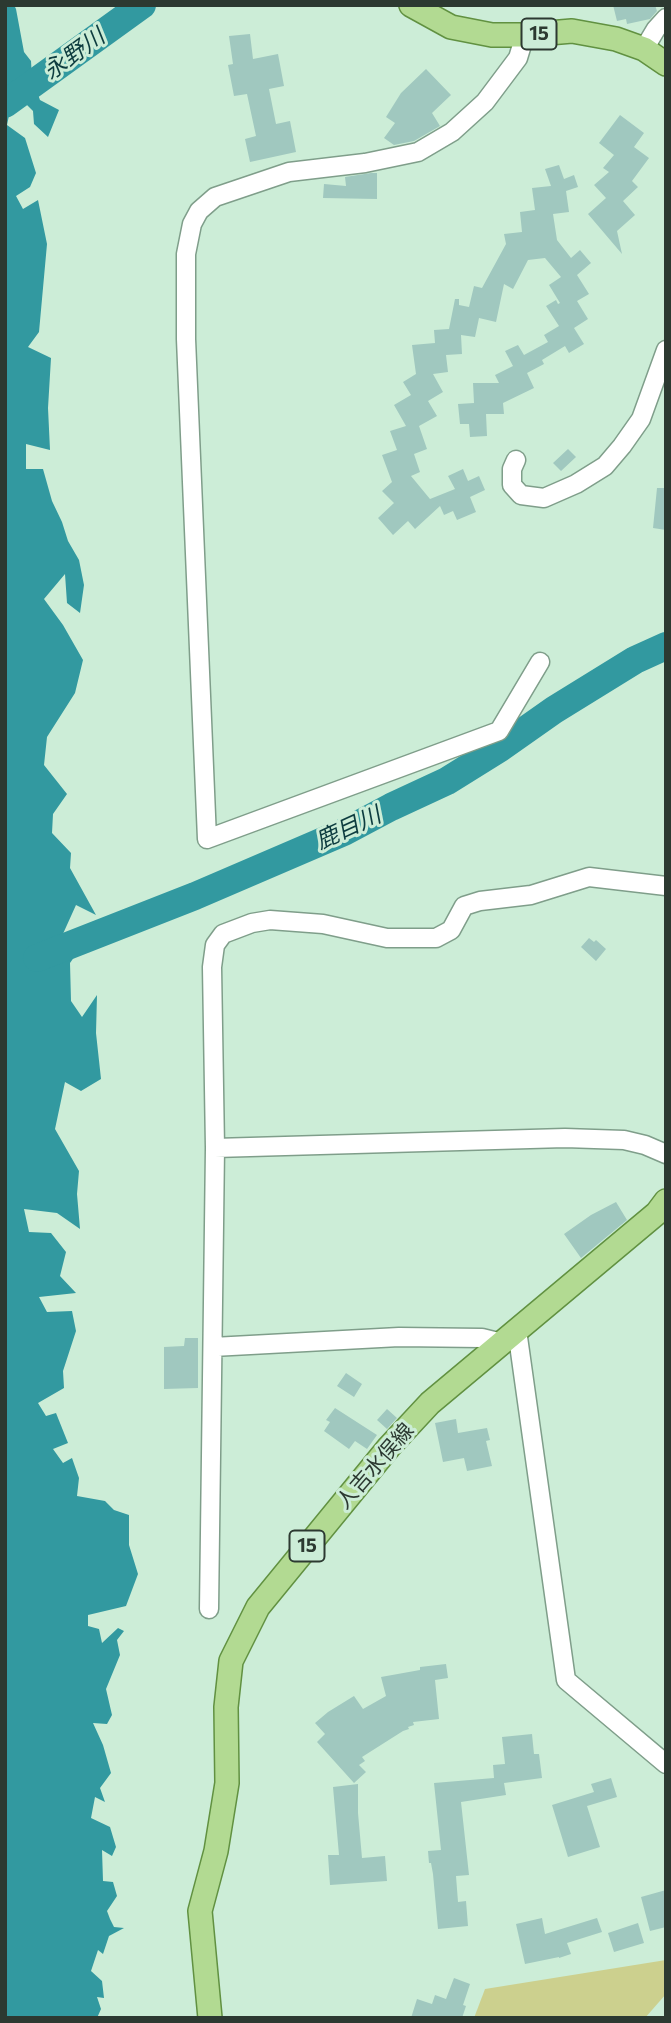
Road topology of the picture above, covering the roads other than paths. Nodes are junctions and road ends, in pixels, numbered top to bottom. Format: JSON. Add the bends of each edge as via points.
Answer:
{"nodes":[{"id":1,"x":411,"y":5,"type":"edge"},
{"id":2,"x":666,"y":18,"type":"edge"},
{"id":3,"x":525,"y":35,"type":"junction"},
{"id":4,"x":644,"y":49,"type":"junction"},
{"id":5,"x":666,"y":64,"type":"edge"},
{"id":6,"x":666,"y":350,"type":"edge"},
{"id":7,"x":516,"y":460,"type":"dead end"},
{"id":8,"x":540,"y":662,"type":"dead end"},
{"id":9,"x":666,"y":886,"type":"edge"},
{"id":10,"x":215,"y":1148,"type":"junction"},
{"id":11,"x":666,"y":1154,"type":"edge"},
{"id":12,"x":666,"y":1201,"type":"edge"},
{"id":13,"x":510,"y":1336,"type":"junction"},
{"id":14,"x":212,"y":1347,"type":"junction"},
{"id":15,"x":209,"y":1609,"type":"dead end"},
{"id":16,"x":666,"y":1764,"type":"edge"},
{"id":17,"x":209,"y":2018,"type":"edge"}],
"edges":[{"from":1,"to":3,"type":"main road","number":"15","via":[[451,27],[492,35]]},
{"from":2,"to":4,"type":"street"},
{"from":3,"to":4,"type":"main road","number":"15","via":[[572,31]]},
{"from":3,"to":8,"type":"street","via":[[518,58],[485,102],[452,132],[418,152],[289,172],[215,197],[191,224],[186,254],[186,339],[207,839],[499,730]]},
{"from":4,"to":5,"type":"main road","number":"15"},
{"from":6,"to":7,"type":"street","via":[[641,419],[605,466],[544,498],[521,495],[512,485]]},
{"from":9,"to":10,"type":"street","via":[[589,877],[531,895],[480,901],[464,906],[451,930],[436,938],[387,938],[323,924],[270,920],[223,934],[215,946],[212,967]]},
{"from":10,"to":11,"type":"street","via":[[565,1138],[624,1140]]},
{"from":10,"to":14,"type":"street"},
{"from":12,"to":13,"type":"main road","name":"人吉水俣線","number":"15"},
{"from":13,"to":14,"type":"street"},
{"from":13,"to":16,"type":"street","via":[[566,1680]]},
{"from":13,"to":17,"type":"main road","name":"人吉水俣線","number":"15","via":[[430,1404],[389,1447],[258,1607],[230,1661],[227,1783],[200,1911]]},
{"from":14,"to":15,"type":"street"}]}
